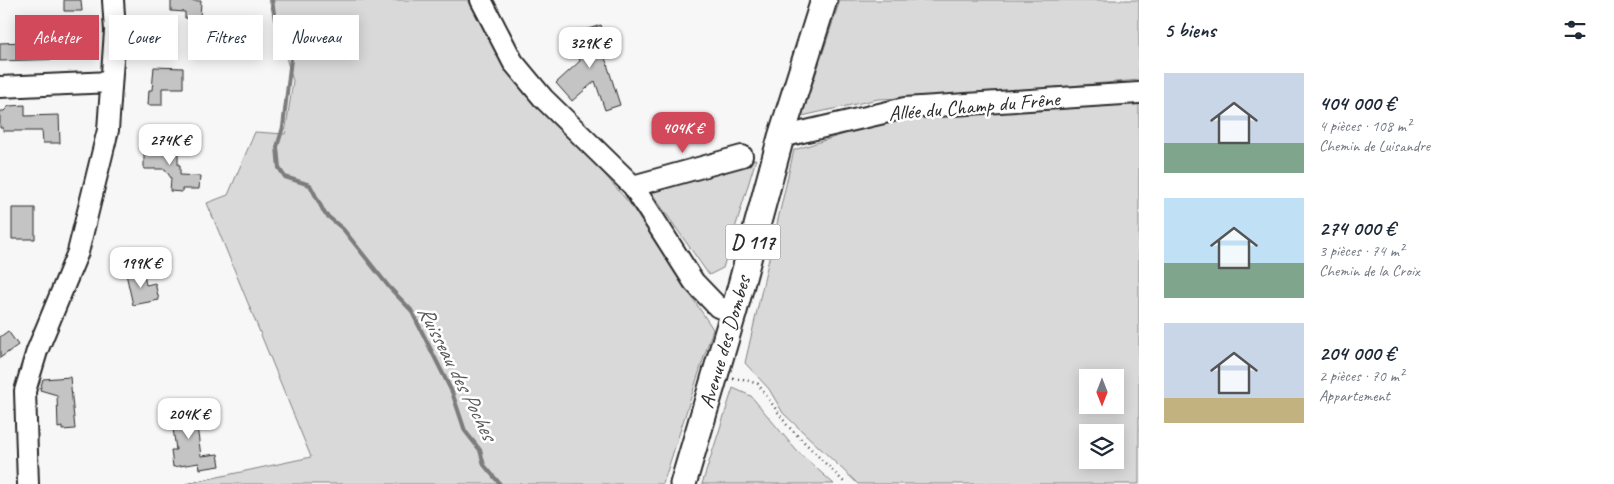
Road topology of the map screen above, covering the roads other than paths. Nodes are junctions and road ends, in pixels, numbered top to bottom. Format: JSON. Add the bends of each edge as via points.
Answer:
{"nodes":[{"id":1,"x":113,"y":0,"type":"edge"},
{"id":2,"x":481,"y":0,"type":"edge"},
{"id":3,"x":824,"y":0,"type":"edge"},
{"id":4,"x":111,"y":82,"type":"junction"},
{"id":5,"x":0,"y":87,"type":"edge"},
{"id":6,"x":1139,"y":93,"type":"edge"},
{"id":7,"x":781,"y":137,"type":"junction"},
{"id":8,"x":742,"y":156,"type":"dead end"},
{"id":9,"x":633,"y":186,"type":"junction"},
{"id":10,"x":734,"y":311,"type":"junction"},
{"id":11,"x":28,"y":484,"type":"edge"},
{"id":12,"x":683,"y":484,"type":"edge"}],
"edges":[{"from":1,"to":4,"type":"street","via":[[115,31]]},
{"from":2,"to":9,"type":"street","via":[[513,62],[543,98]]},
{"from":3,"to":7,"type":"main road","name":"Avenue des Dombes","number":"D 117"},
{"from":4,"to":5,"type":"street"},
{"from":4,"to":11,"type":"street","via":[[108,130],[78,252],[37,351],[25,391]]},
{"from":6,"to":7,"type":"street","name":"Allée du Champ du Frêne","via":[[906,108]]},
{"from":7,"to":10,"type":"main road","name":"Avenue des Dombes","number":"D 117"},
{"from":8,"to":9,"type":"street"},
{"from":9,"to":10,"type":"street","via":[[694,282],[718,307]]},
{"from":10,"to":12,"type":"main road","name":"Avenue des Dombes","number":"D 117"}]}
